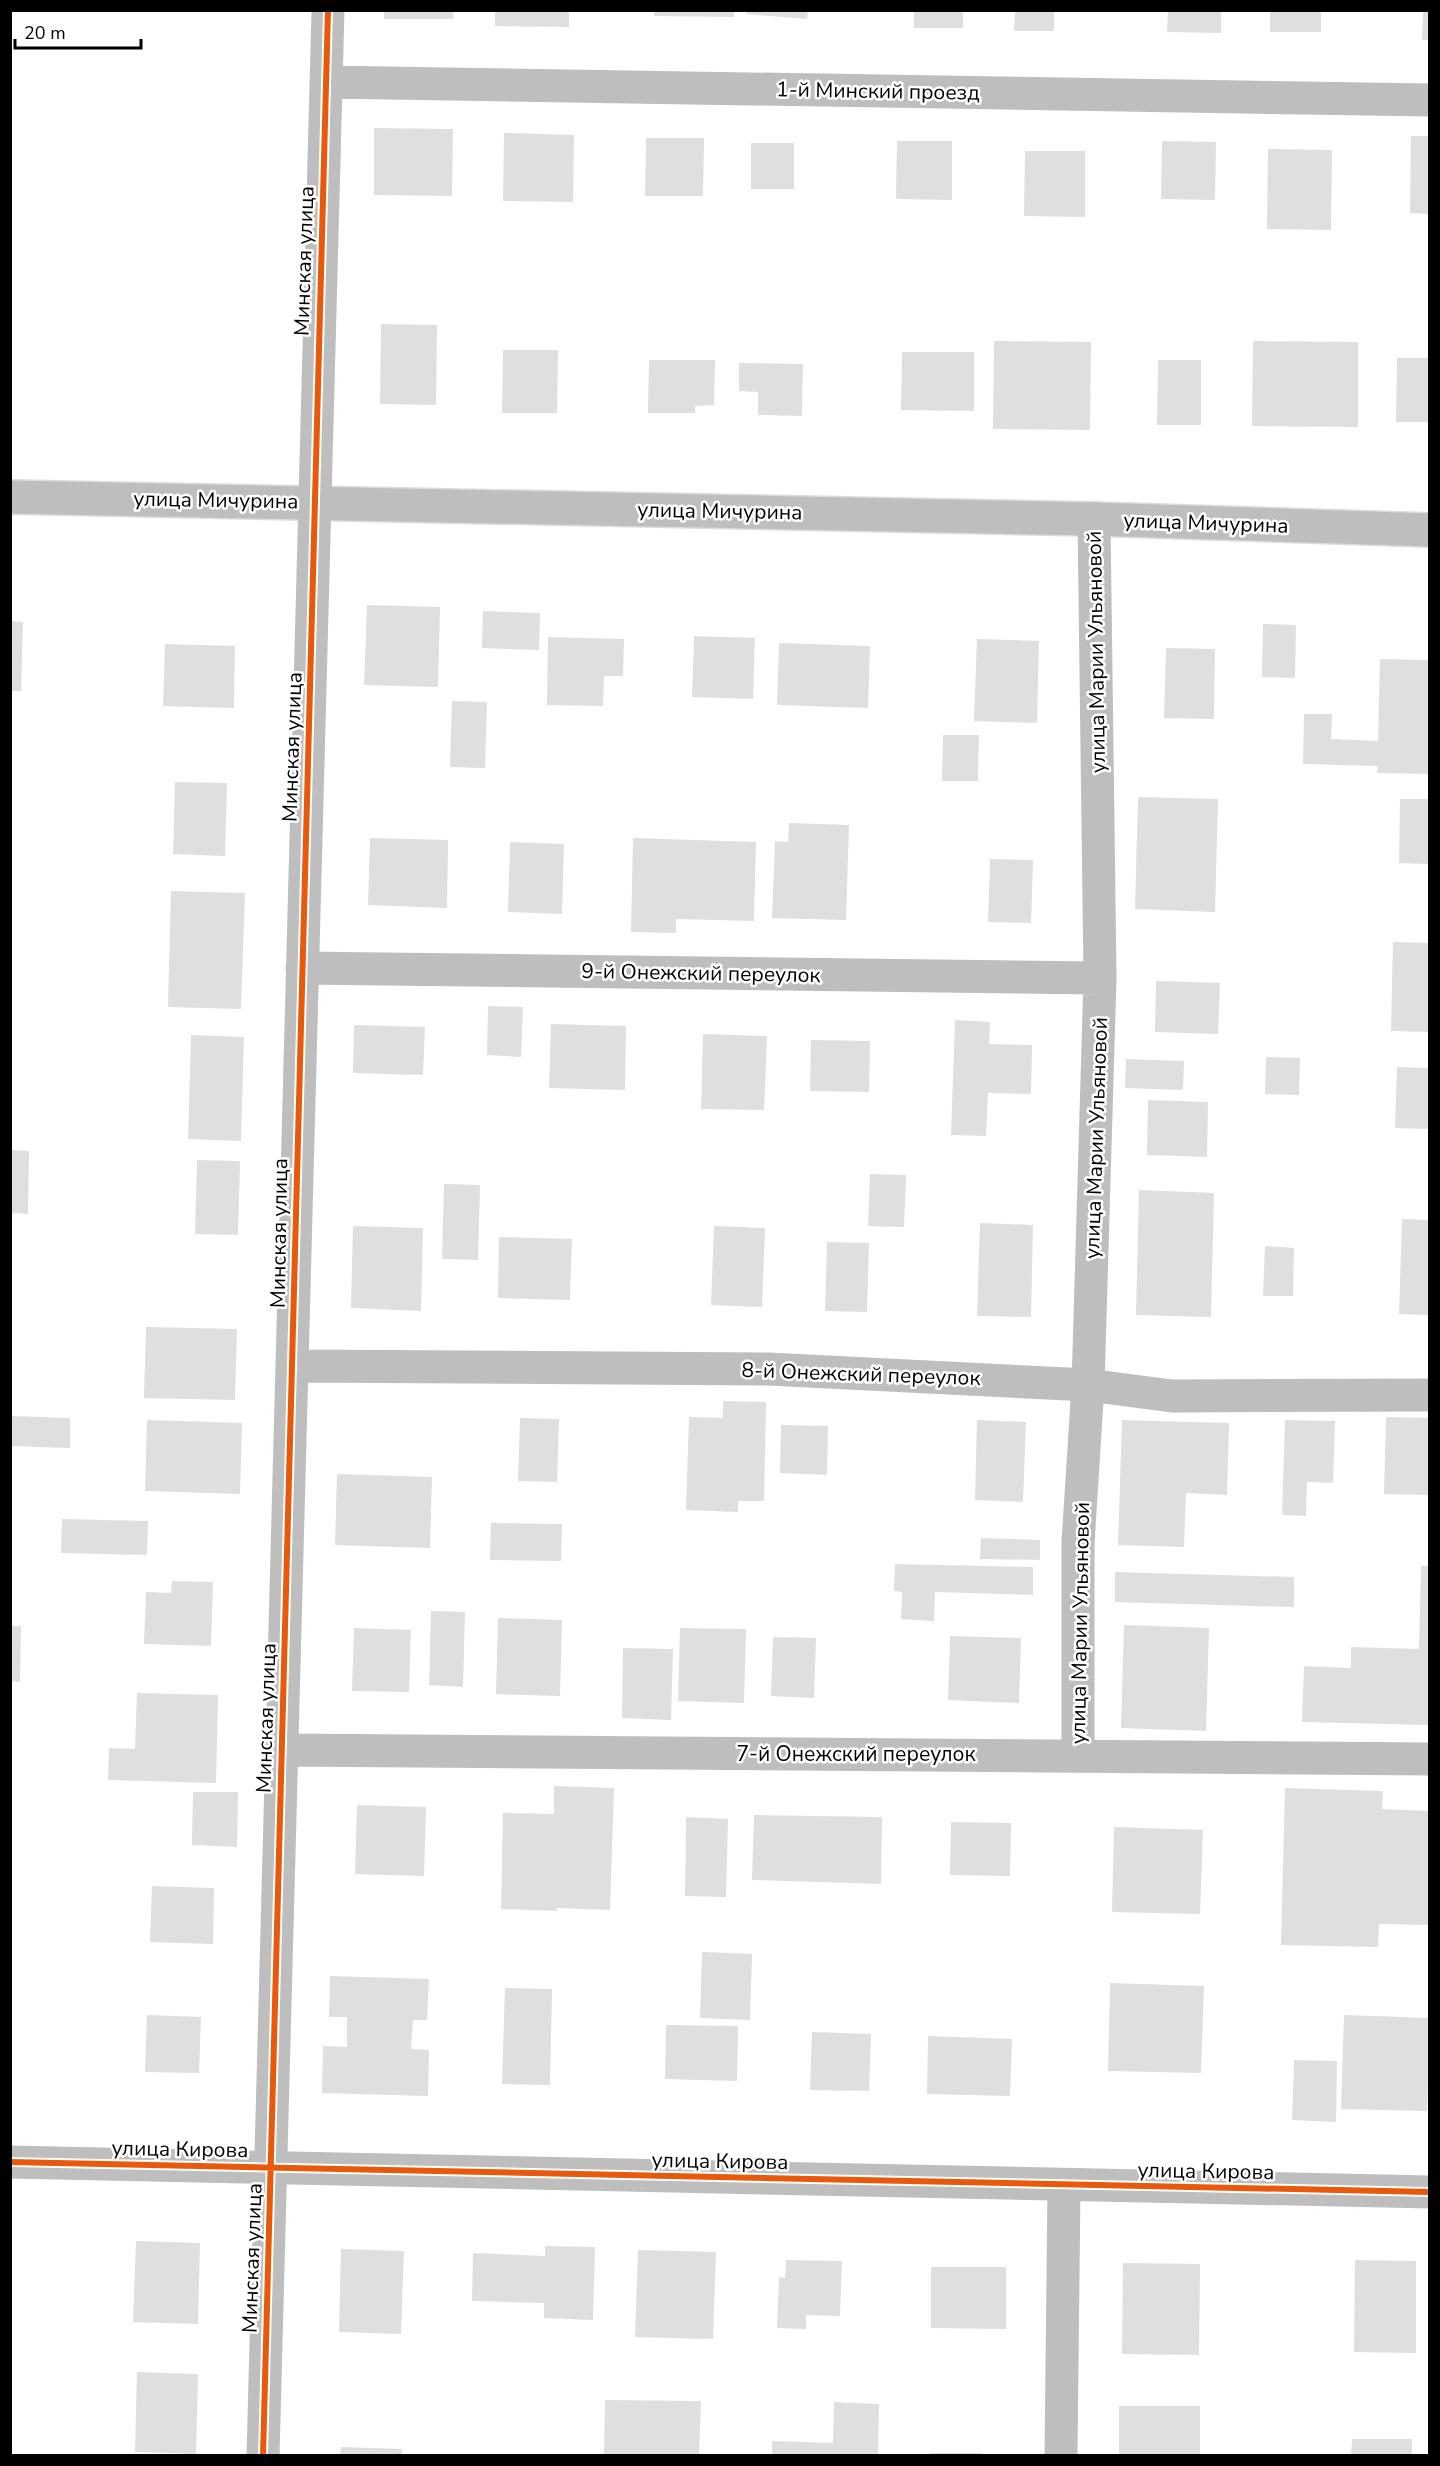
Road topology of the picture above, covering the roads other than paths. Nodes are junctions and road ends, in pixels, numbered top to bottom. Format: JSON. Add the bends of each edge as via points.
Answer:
{"nodes":[{"id":1,"x":328,"y":10,"type":"edge"},
{"id":2,"x":326,"y":82,"type":"junction"},
{"id":3,"x":1430,"y":100,"type":"edge"},
{"id":4,"x":10,"y":497,"type":"edge"},
{"id":5,"x":315,"y":502,"type":"junction"},
{"id":6,"x":1094,"y":519,"type":"junction"},
{"id":7,"x":1430,"y":530,"type":"edge"},
{"id":8,"x":302,"y":968,"type":"junction"},
{"id":9,"x":1100,"y":978,"type":"junction"},
{"id":10,"x":292,"y":1366,"type":"junction"},
{"id":11,"x":1088,"y":1385,"type":"junction"},
{"id":12,"x":1430,"y":1395,"type":"edge"},
{"id":13,"x":282,"y":1750,"type":"junction"},
{"id":14,"x":1078,"y":1756,"type":"junction"},
{"id":15,"x":1430,"y":1759,"type":"edge"},
{"id":16,"x":10,"y":2162,"type":"edge"},
{"id":17,"x":271,"y":2167,"type":"junction"},
{"id":18,"x":1064,"y":2185,"type":"junction"},
{"id":19,"x":1430,"y":2192,"type":"edge"},
{"id":20,"x":263,"y":2456,"type":"edge"},
{"id":21,"x":1060,"y":2456,"type":"edge"}],
"edges":[{"from":1,"to":2,"type":"street","name":"Минская улица"},
{"from":2,"to":3,"type":"street","name":"1-й Минский проезд"},
{"from":2,"to":5,"type":"street","name":"Минская улица"},
{"from":4,"to":5,"type":"street","name":"улица Мичурина"},
{"from":5,"to":6,"type":"street","name":"улица Мичурина"},
{"from":5,"to":8,"type":"street","name":"Минская улица"},
{"from":6,"to":7,"type":"street","name":"улица Мичурина"},
{"from":6,"to":9,"type":"street","name":"улица Марии Ульяновой"},
{"from":8,"to":9,"type":"street","name":"9-й Онежский переулок"},
{"from":8,"to":10,"type":"street","name":"Минская улица"},
{"from":9,"to":11,"type":"street","name":"улица Марии Ульяновой"},
{"from":10,"to":11,"type":"street","name":"8-й Онежский переулок","via":[[768,1369]]},
{"from":10,"to":13,"type":"street","name":"Минская улица"},
{"from":11,"to":12,"type":"street","name":"8-й Онежский переулок","via":[[1172,1396]]},
{"from":11,"to":14,"type":"street","name":"улица Марии Ульяновой","via":[[1078,1543]]},
{"from":13,"to":14,"type":"street","name":"7-й Онежский переулок"},
{"from":13,"to":17,"type":"street","name":"Минская улица"},
{"from":14,"to":15,"type":"street","name":"7-й Онежский переулок"},
{"from":16,"to":17,"type":"street","name":"улица Кирова"},
{"from":17,"to":18,"type":"street","name":"улица Кирова"},
{"from":17,"to":20,"type":"street","name":"Минская улица"},
{"from":18,"to":19,"type":"street","name":"улица Кирова"},
{"from":18,"to":21,"type":"street"}]}
